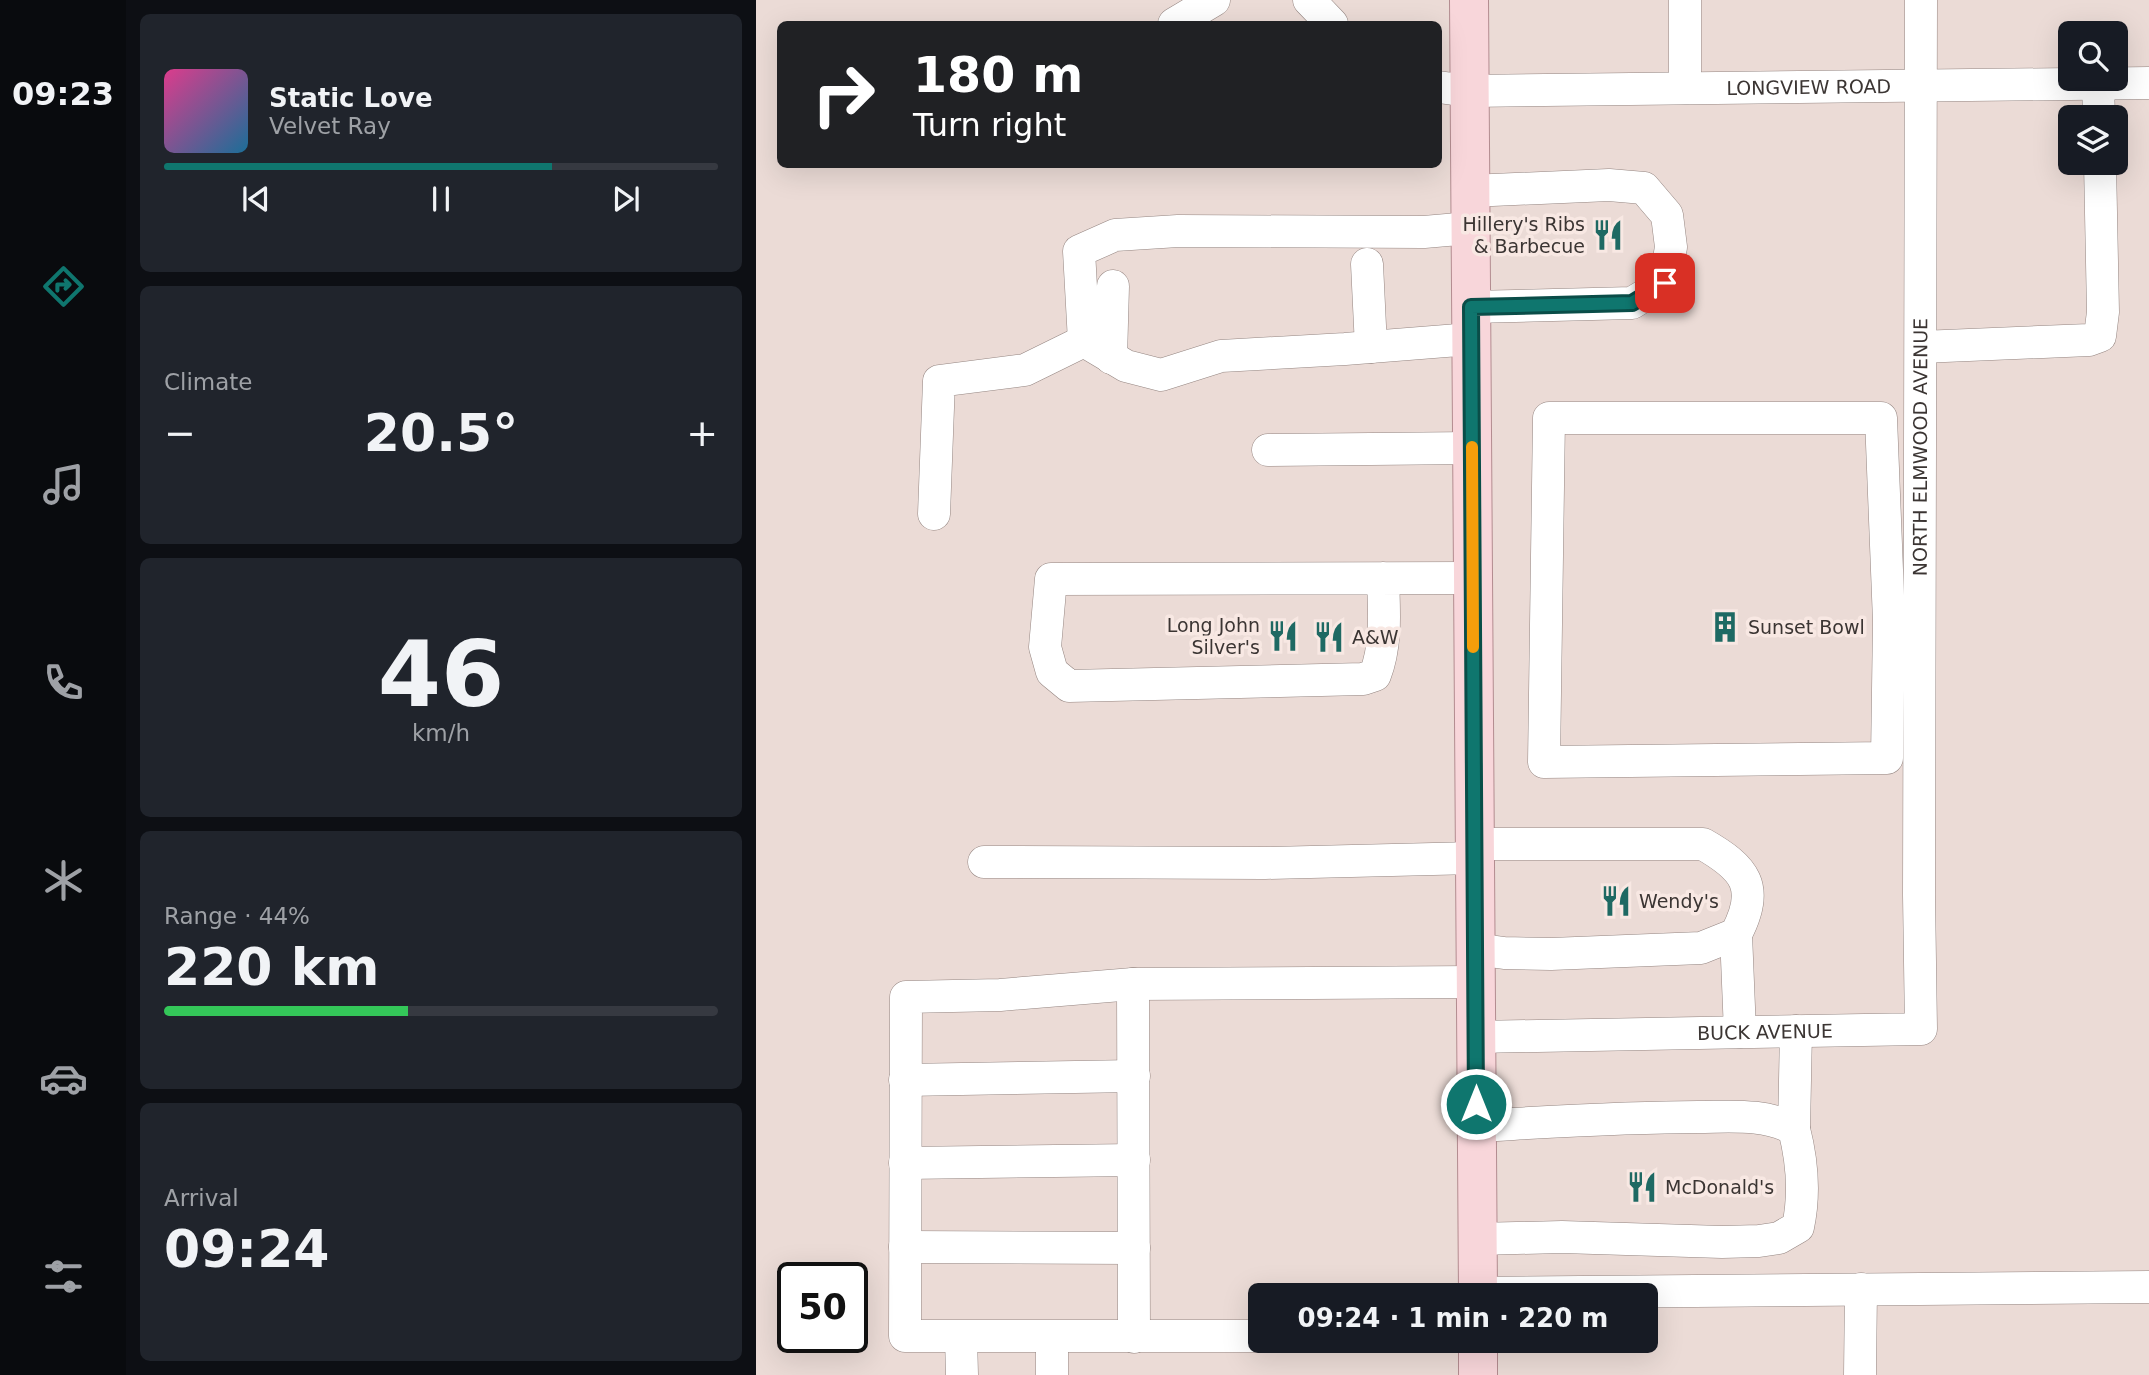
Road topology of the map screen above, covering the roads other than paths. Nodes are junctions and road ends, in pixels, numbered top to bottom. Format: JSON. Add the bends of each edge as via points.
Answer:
{"nodes":[{"id":1,"x":1214,"y":0,"type":"edge"},
{"id":2,"x":1310,"y":0,"type":"edge"},
{"id":3,"x":1469,"y":0,"type":"edge"},
{"id":4,"x":1685,"y":0,"type":"edge"},
{"id":5,"x":1921,"y":0,"type":"edge"},
{"id":6,"x":1179,"y":21,"type":"edge"},
{"id":7,"x":1329,"y":21,"type":"edge"},
{"id":8,"x":2128,"y":83,"type":"edge"},
{"id":9,"x":2149,"y":83,"type":"edge"},
{"id":10,"x":2058,"y":84,"type":"edge"},
{"id":11,"x":1921,"y":86,"type":"junction"},
{"id":12,"x":1685,"y":88,"type":"junction"},
{"id":13,"x":1454,"y":89,"type":"edge"},
{"id":14,"x":2100,"y":175,"type":"edge"},
{"id":15,"x":1470,"y":191,"type":"junction"},
{"id":16,"x":1470,"y":229,"type":"junction"},
{"id":17,"x":1367,"y":264,"type":"dead end"},
{"id":18,"x":1113,"y":286,"type":"dead end"},
{"id":19,"x":1471,"y":323,"type":"junction"},
{"id":20,"x":1084,"y":341,"type":"junction"},
{"id":21,"x":1371,"y":347,"type":"junction"},
{"id":22,"x":1921,"y":347,"type":"junction"},
{"id":23,"x":1111,"y":358,"type":"junction"},
{"id":24,"x":1472,"y":448,"type":"junction"},
{"id":25,"x":1268,"y":450,"type":"dead end"},
{"id":26,"x":934,"y":514,"type":"dead end"},
{"id":27,"x":1383,"y":578,"type":"junction"},
{"id":28,"x":1472,"y":578,"type":"junction"},
{"id":29,"x":1904,"y":620,"type":"junction"},
{"id":30,"x":1474,"y":851,"type":"junction"},
{"id":31,"x":984,"y":862,"type":"dead end"},
{"id":32,"x":1919,"y":895,"type":"joint"},
{"id":33,"x":1736,"y":934,"type":"junction"},
{"id":34,"x":1475,"y":966,"type":"junction"},
{"id":35,"x":1133,"y":984,"type":"junction"},
{"id":36,"x":1796,"y":1031,"type":"junction"},
{"id":37,"x":1740,"y":1032,"type":"junction"},
{"id":38,"x":1476,"y":1038,"type":"junction"},
{"id":39,"x":1133,"y":1076,"type":"junction"},
{"id":40,"x":905,"y":1080,"type":"junction"},
{"id":41,"x":1476,"y":1126,"type":"junction"},
{"id":42,"x":1794,"y":1129,"type":"junction"},
{"id":43,"x":1134,"y":1160,"type":"junction"},
{"id":44,"x":905,"y":1163,"type":"junction"},
{"id":45,"x":1477,"y":1239,"type":"junction"},
{"id":46,"x":905,"y":1247,"type":"junction"},
{"id":47,"x":1134,"y":1248,"type":"junction"},
{"id":48,"x":1478,"y":1283,"type":"edge"},
{"id":49,"x":2149,"y":1287,"type":"edge"},
{"id":50,"x":1861,"y":1289,"type":"junction"},
{"id":51,"x":1658,"y":1292,"type":"edge"},
{"id":52,"x":1248,"y":1336,"type":"edge"},
{"id":53,"x":961,"y":1337,"type":"junction"},
{"id":54,"x":1052,"y":1337,"type":"junction"},
{"id":55,"x":1134,"y":1337,"type":"junction"},
{"id":56,"x":1478,"y":1353,"type":"edge"},
{"id":57,"x":962,"y":1375,"type":"edge"},
{"id":58,"x":1052,"y":1375,"type":"edge"},
{"id":59,"x":1478,"y":1375,"type":"edge"},
{"id":60,"x":1860,"y":1375,"type":"edge"}],
"edges":[{"from":1,"to":6,"type":"street"},
{"from":2,"to":7,"type":"street"},
{"from":3,"to":13,"type":"main road"},
{"from":4,"to":12,"type":"street"},
{"from":5,"to":11,"type":"street","name":"NORTH ELMWOOD AVENUE"},
{"from":8,"to":9,"type":"street","name":"LONGVIEW ROAD"},
{"from":10,"to":11,"type":"street","name":"LONGVIEW ROAD"},
{"from":11,"to":12,"type":"street","name":"LONGVIEW ROAD"},
{"from":11,"to":22,"type":"street","name":"NORTH ELMWOOD AVENUE"},
{"from":12,"to":13,"type":"street","name":"LONGVIEW ROAD"},
{"from":13,"to":15,"type":"main road"},
{"from":14,"to":22,"type":"street","via":[[2100,336]]},
{"from":15,"to":16,"type":"main road"},
{"from":15,"to":19,"type":"street","via":[[1608,185],[1644,188],[1667,215],[1671,247],[1665,283],[1632,303]]},
{"from":16,"to":19,"type":"main road"},
{"from":16,"to":20,"type":"street","via":[[1115,235],[1079,251]]},
{"from":17,"to":21,"type":"street"},
{"from":18,"to":23,"type":"street"},
{"from":19,"to":21,"type":"street"},
{"from":19,"to":24,"type":"main road"},
{"from":20,"to":23,"type":"street"},
{"from":20,"to":26,"type":"street","via":[[1025,370],[939,381]]},
{"from":21,"to":23,"type":"street","via":[[1221,356],[1161,375]]},
{"from":22,"to":29,"type":"street","name":"NORTH ELMWOOD AVENUE"},
{"from":24,"to":25,"type":"street"},
{"from":24,"to":28,"type":"main road"},
{"from":27,"to":27,"type":"street","via":[[1051,579],[1045,648],[1052,672],[1069,686],[1363,679],[1375,675],[1380,662]]},
{"from":27,"to":28,"type":"street"},
{"from":28,"to":30,"type":"main road"},
{"from":29,"to":29,"type":"street","via":[[1887,758],[1544,762],[1549,418],[1881,418]]},
{"from":29,"to":32,"type":"street","name":"NORTH ELMWOOD AVENUE"},
{"from":30,"to":31,"type":"street","via":[[1265,863]]},
{"from":30,"to":33,"type":"street","via":[[1703,844],[1731,860],[1749,888],[1746,916]]},
{"from":30,"to":34,"type":"main road"},
{"from":32,"to":36,"type":"street","name":"BUCK AVENUE","via":[[1921,1029]]},
{"from":33,"to":34,"type":"street","via":[[1701,947],[1504,953]]},
{"from":33,"to":37,"type":"street"},
{"from":34,"to":35,"type":"street"},
{"from":34,"to":38,"type":"main road"},
{"from":35,"to":39,"type":"street"},
{"from":35,"to":40,"type":"street","via":[[906,997]]},
{"from":36,"to":37,"type":"street","name":"BUCK AVENUE"},
{"from":36,"to":42,"type":"street"},
{"from":37,"to":38,"type":"street","name":"BUCK AVENUE"},
{"from":38,"to":41,"type":"main road"},
{"from":39,"to":40,"type":"street"},
{"from":39,"to":43,"type":"street"},
{"from":40,"to":44,"type":"street"},
{"from":41,"to":42,"type":"street","via":[[1746,1117],[1781,1122]]},
{"from":41,"to":45,"type":"main road"},
{"from":42,"to":45,"type":"street","via":[[1803,1205],[1798,1227],[1779,1238],[1722,1242]]},
{"from":43,"to":44,"type":"street"},
{"from":43,"to":47,"type":"street"},
{"from":44,"to":46,"type":"street"},
{"from":45,"to":48,"type":"main road"},
{"from":46,"to":47,"type":"street"},
{"from":46,"to":53,"type":"street","via":[[905,1336]]},
{"from":47,"to":55,"type":"street"},
{"from":49,"to":50,"type":"street"},
{"from":50,"to":51,"type":"street"},
{"from":50,"to":60,"type":"street"},
{"from":52,"to":55,"type":"street"},
{"from":53,"to":54,"type":"street"},
{"from":53,"to":57,"type":"street"},
{"from":54,"to":55,"type":"street"},
{"from":54,"to":58,"type":"street"},
{"from":56,"to":59,"type":"main road"}]}
